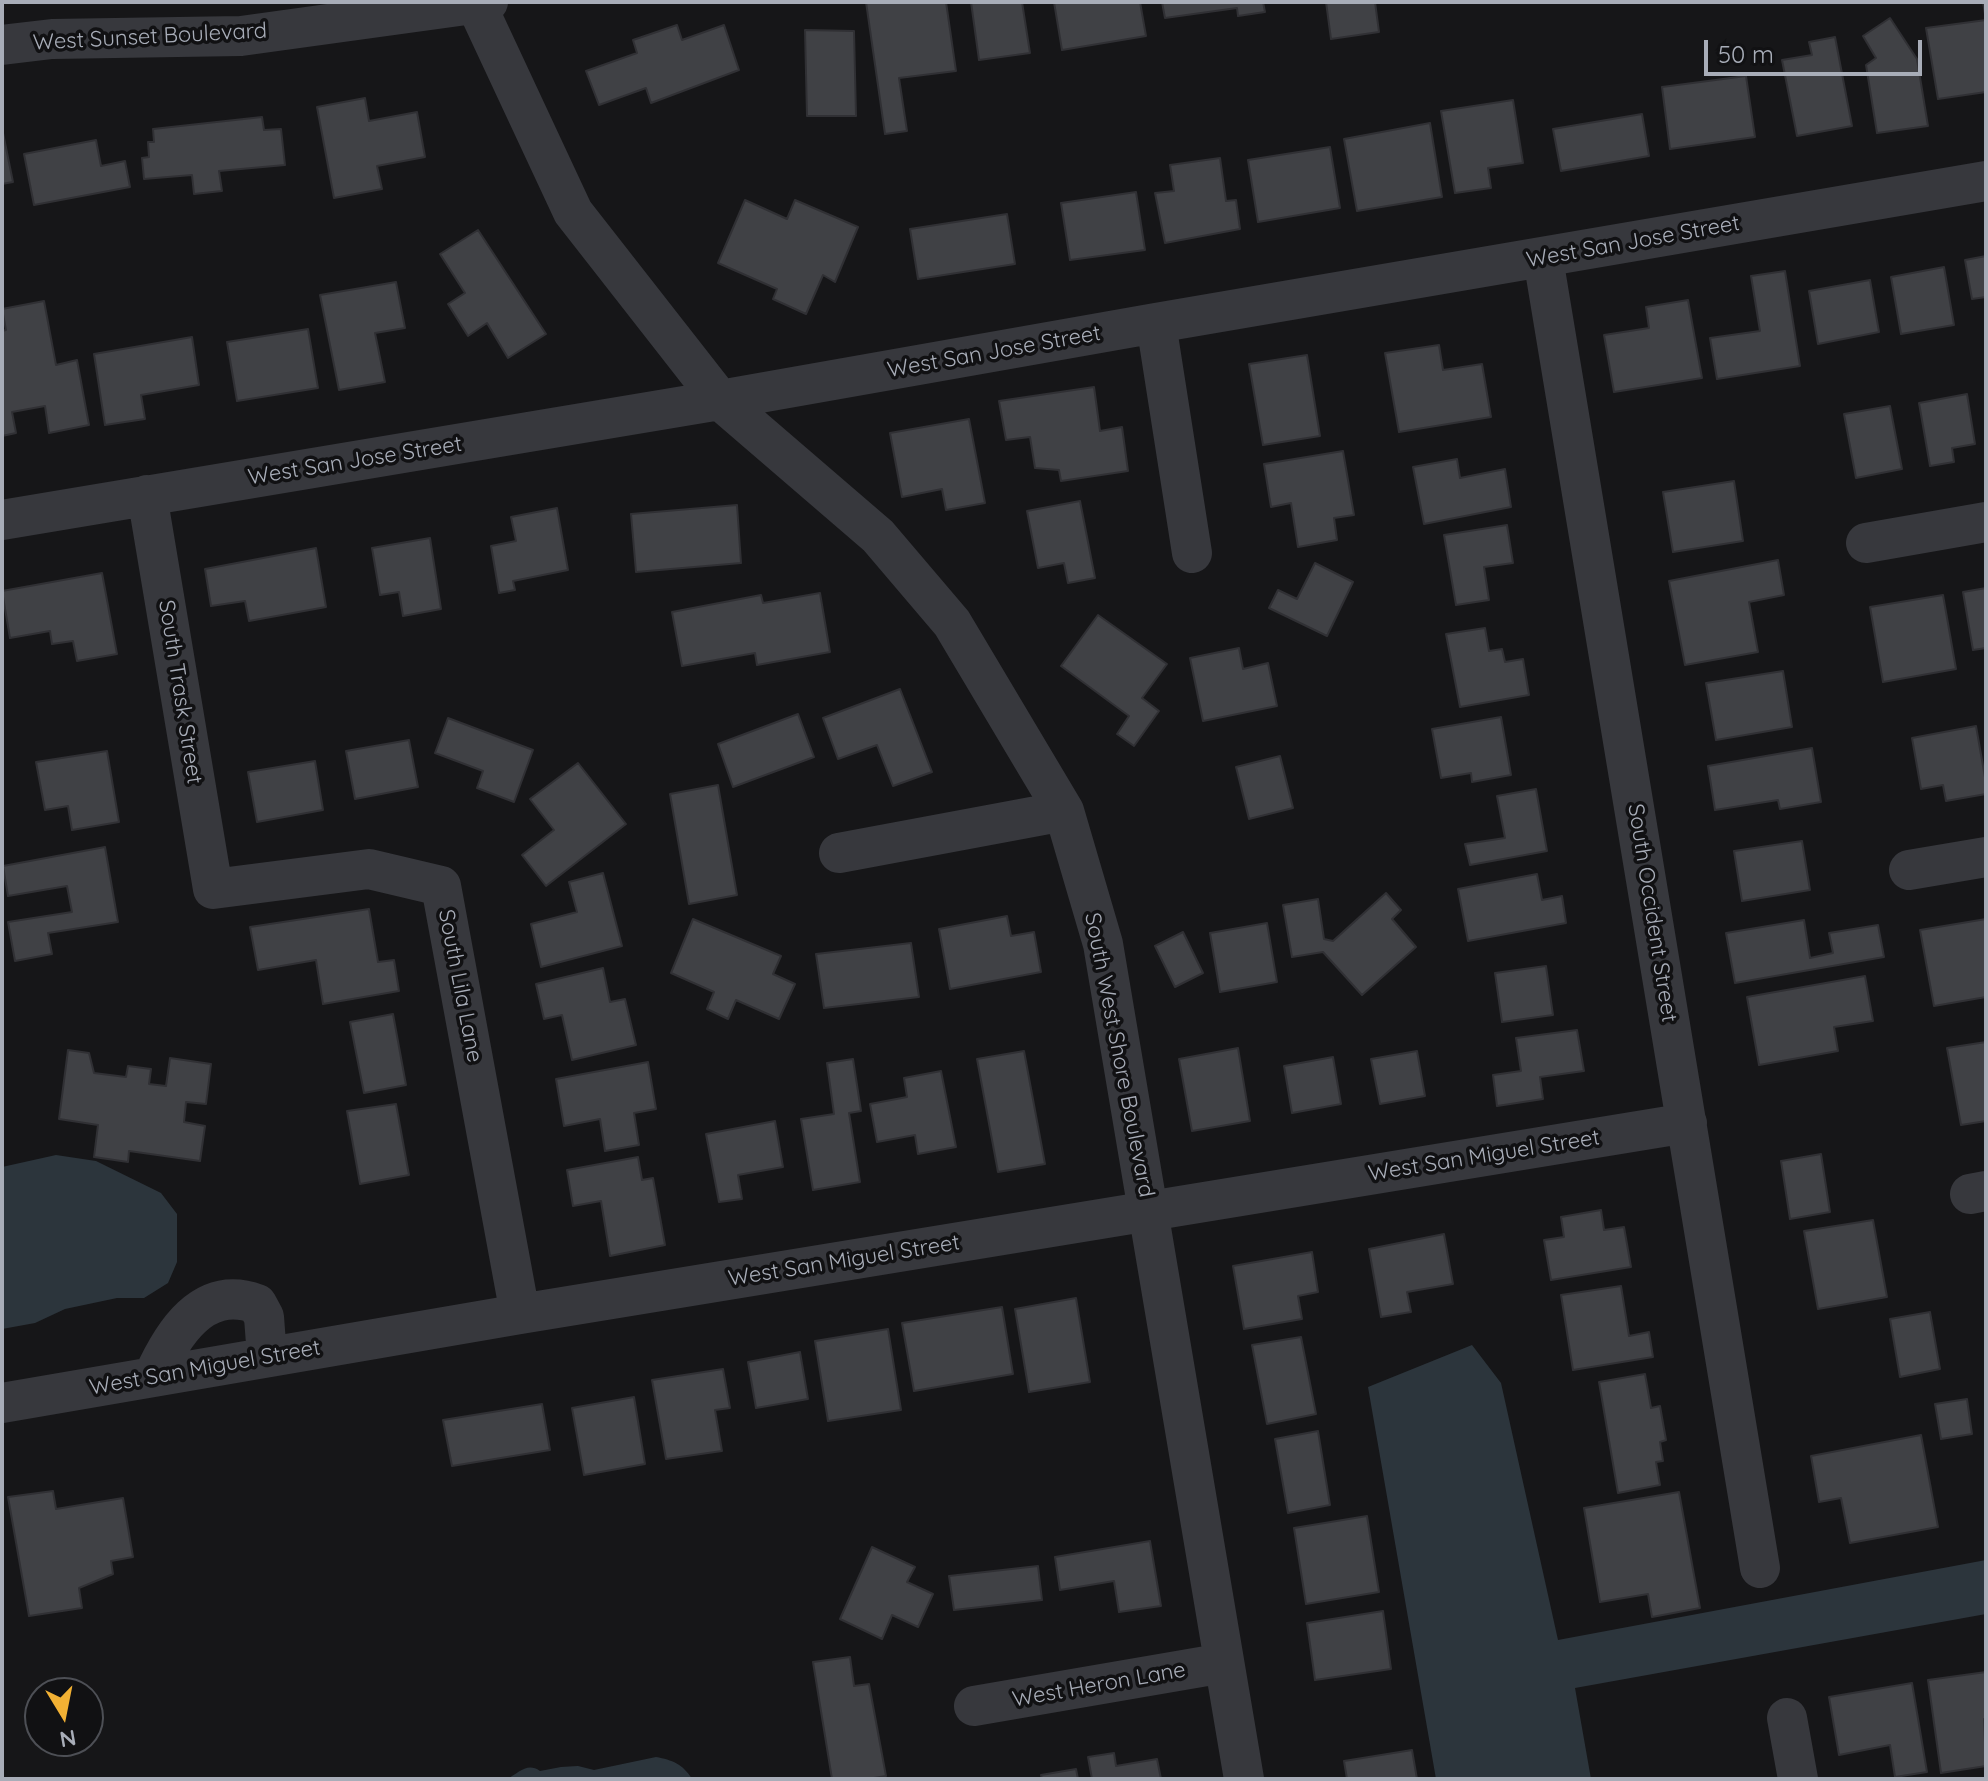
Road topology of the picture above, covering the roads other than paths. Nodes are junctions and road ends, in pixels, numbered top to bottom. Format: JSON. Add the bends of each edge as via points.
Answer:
{"nodes":[{"id":1,"x":480,"y":3,"type":"edge"},
{"id":2,"x":2,"y":45,"type":"edge"},
{"id":3,"x":1986,"y":181,"type":"edge"},
{"id":4,"x":1543,"y":258,"type":"junction"},
{"id":5,"x":1156,"y":323,"type":"junction"},
{"id":6,"x":720,"y":400,"type":"junction"},
{"id":7,"x":147,"y":495,"type":"junction"},
{"id":8,"x":2,"y":520,"type":"edge"},
{"id":9,"x":1986,"y":522,"type":"edge"},
{"id":10,"x":1866,"y":543,"type":"dead end"},
{"id":11,"x":1192,"y":553,"type":"dead end"},
{"id":12,"x":1064,"y":811,"type":"junction"},
{"id":13,"x":839,"y":853,"type":"dead end"},
{"id":14,"x":1986,"y":857,"type":"edge"},
{"id":15,"x":1909,"y":870,"type":"dead end"},
{"id":16,"x":213,"y":889,"type":"joint"},
{"id":17,"x":1687,"y":1123,"type":"junction"},
{"id":18,"x":1149,"y":1211,"type":"junction"},
{"id":19,"x":520,"y":1314,"type":"junction"},
{"id":20,"x":267,"y":1357,"type":"junction"},
{"id":21,"x":153,"y":1377,"type":"junction"},
{"id":22,"x":2,"y":1403,"type":"edge"},
{"id":23,"x":1760,"y":1568,"type":"dead end"},
{"id":24,"x":1224,"y":1663,"type":"junction"},
{"id":25,"x":974,"y":1706,"type":"dead end"},
{"id":26,"x":1787,"y":1718,"type":"dead end"},
{"id":27,"x":1244,"y":1779,"type":"edge"},
{"id":28,"x":1798,"y":1779,"type":"edge"}],
"edges":[{"from":1,"to":2,"type":"street","name":"West Sunset Boulevard","via":[[241,36],[52,39]]},
{"from":1,"to":6,"type":"street","name":"South West Shore Boulevard","via":[[573,212]]},
{"from":3,"to":4,"type":"street","name":"West San Jose Street"},
{"from":4,"to":5,"type":"street","name":"West San Jose Street"},
{"from":4,"to":17,"type":"street","name":"South Occident Street"},
{"from":5,"to":6,"type":"street","name":"West San Jose Street"},
{"from":5,"to":11,"type":"street"},
{"from":6,"to":7,"type":"street","name":"West San Jose Street"},
{"from":6,"to":12,"type":"street","name":"South West Shore Boulevard","via":[[878,536],[952,623]]},
{"from":7,"to":8,"type":"street","name":"West San Jose Street"},
{"from":7,"to":16,"type":"street","name":"South Trask Street"},
{"from":9,"to":10,"type":"street"},
{"from":12,"to":13,"type":"street"},
{"from":12,"to":18,"type":"street","name":"South West Shore Boulevard","via":[[1103,944]]},
{"from":14,"to":15,"type":"street"},
{"from":16,"to":19,"type":"street","name":"South Lila Lane","via":[[369,869],[441,886]]},
{"from":17,"to":18,"type":"street","name":"West San Miguel Street"},
{"from":17,"to":23,"type":"street","name":"South Occident Street"},
{"from":18,"to":19,"type":"street","name":"West San Miguel Street"},
{"from":18,"to":24,"type":"street","name":"South West Shore Boulevard"},
{"from":19,"to":20,"type":"street","name":"West San Miguel Street"},
{"from":20,"to":21,"type":"street","name":"West San Miguel Street"},
{"from":20,"to":21,"type":"street","via":[[264,1317],[257,1304],[225,1300],[194,1315],[175,1335]]},
{"from":21,"to":22,"type":"street","name":"West San Miguel Street"},
{"from":24,"to":25,"type":"street","name":"West Heron Lane"},
{"from":24,"to":27,"type":"street","name":"South West Shore Boulevard"},
{"from":26,"to":28,"type":"street"}]}
